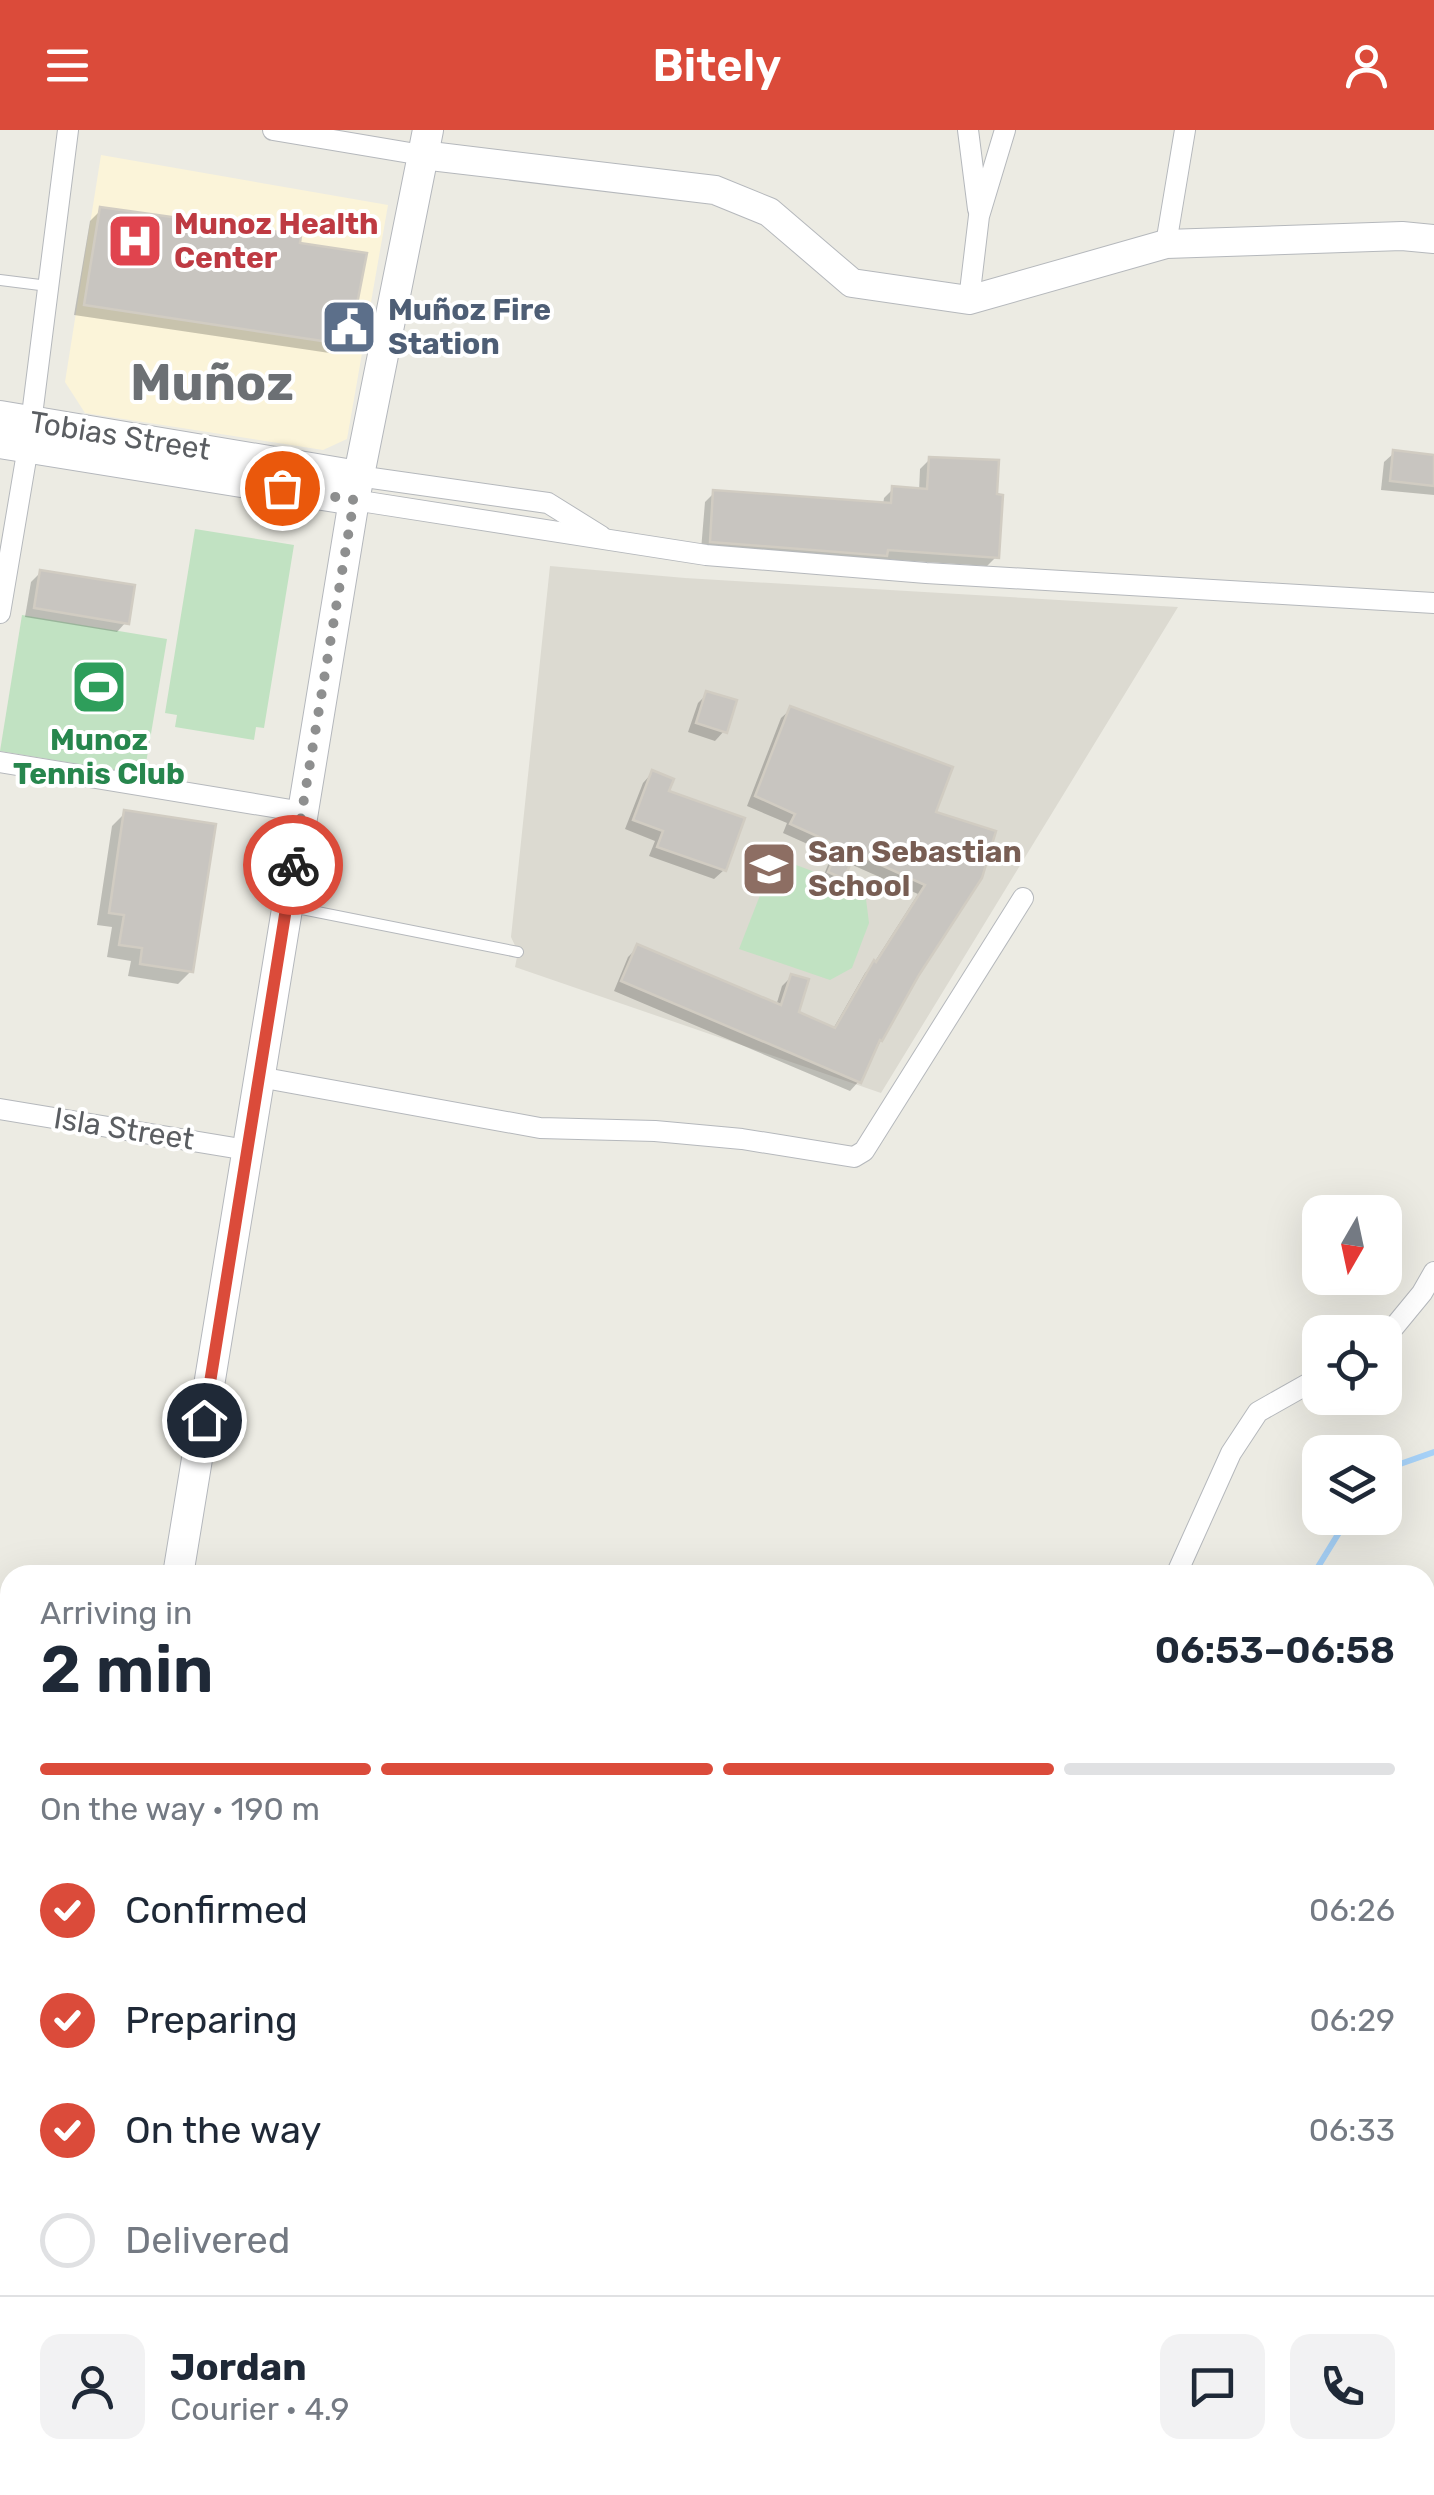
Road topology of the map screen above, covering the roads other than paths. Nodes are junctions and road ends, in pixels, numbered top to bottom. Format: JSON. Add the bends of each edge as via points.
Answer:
{"nodes":[{"id":1,"x":68,"y":130,"type":"edge"},
{"id":2,"x":273,"y":130,"type":"edge"},
{"id":3,"x":968,"y":130,"type":"edge"},
{"id":4,"x":1005,"y":130,"type":"edge"},
{"id":5,"x":1185,"y":130,"type":"edge"},
{"id":6,"x":424,"y":143,"type":"edge"},
{"id":7,"x":979,"y":216,"type":"junction"},
{"id":8,"x":1434,"y":239,"type":"edge"},
{"id":9,"x":1166,"y":244,"type":"junction"},
{"id":10,"x":0,"y":280,"type":"edge"},
{"id":11,"x":49,"y":286,"type":"junction"},
{"id":12,"x":969,"y":300,"type":"junction"},
{"id":13,"x":0,"y":416,"type":"edge"},
{"id":14,"x":20,"y":437,"type":"edge"},
{"id":15,"x":356,"y":488,"type":"junction"},
{"id":16,"x":1434,"y":603,"type":"edge"},
{"id":17,"x":0,"y":614,"type":"edge"},
{"id":18,"x":0,"y":762,"type":"edge"},
{"id":19,"x":302,"y":812,"type":"junction"},
{"id":20,"x":1022,"y":898,"type":"dead end"},
{"id":21,"x":286,"y":906,"type":"junction"},
{"id":22,"x":518,"y":952,"type":"dead end"},
{"id":23,"x":258,"y":1077,"type":"junction"},
{"id":24,"x":0,"y":1110,"type":"edge"},
{"id":25,"x":248,"y":1150,"type":"junction"},
{"id":26,"x":1434,"y":1272,"type":"edge"},
{"id":27,"x":1402,"y":1317,"type":"edge"},
{"id":28,"x":1302,"y":1388,"type":"edge"},
{"id":29,"x":180,"y":1565,"type":"edge"},
{"id":30,"x":1181,"y":1565,"type":"edge"}],
"edges":[{"from":1,"to":11,"type":"street"},
{"from":2,"to":6,"type":"street"},
{"from":3,"to":7,"type":"street"},
{"from":4,"to":7,"type":"street"},
{"from":5,"to":9,"type":"street"},
{"from":6,"to":12,"type":"street","via":[[715,190],[769,212],[852,283]]},
{"from":6,"to":15,"type":"main road"},
{"from":7,"to":12,"type":"street"},
{"from":8,"to":9,"type":"street"},
{"from":9,"to":12,"type":"street"},
{"from":10,"to":11,"type":"lane"},
{"from":11,"to":14,"type":"street"},
{"from":13,"to":14,"type":"main road","name":"Tobias Street"},
{"from":14,"to":15,"type":"main road","name":"Tobias Street"},
{"from":14,"to":17,"type":"street"},
{"from":15,"to":16,"type":"street","via":[[548,503],[611,542],[706,555]]},
{"from":15,"to":19,"type":"main road"},
{"from":18,"to":19,"type":"street"},
{"from":19,"to":21,"type":"main road"},
{"from":20,"to":23,"type":"street","via":[[864,1152],[854,1157],[742,1138],[540,1128]]},
{"from":21,"to":22,"type":"lane"},
{"from":21,"to":23,"type":"main road"},
{"from":23,"to":25,"type":"main road"},
{"from":24,"to":25,"type":"street","name":"Isla Street"},
{"from":25,"to":29,"type":"main road"},
{"from":26,"to":27,"type":"street"},
{"from":28,"to":30,"type":"street","via":[[1258,1412]]}]}
